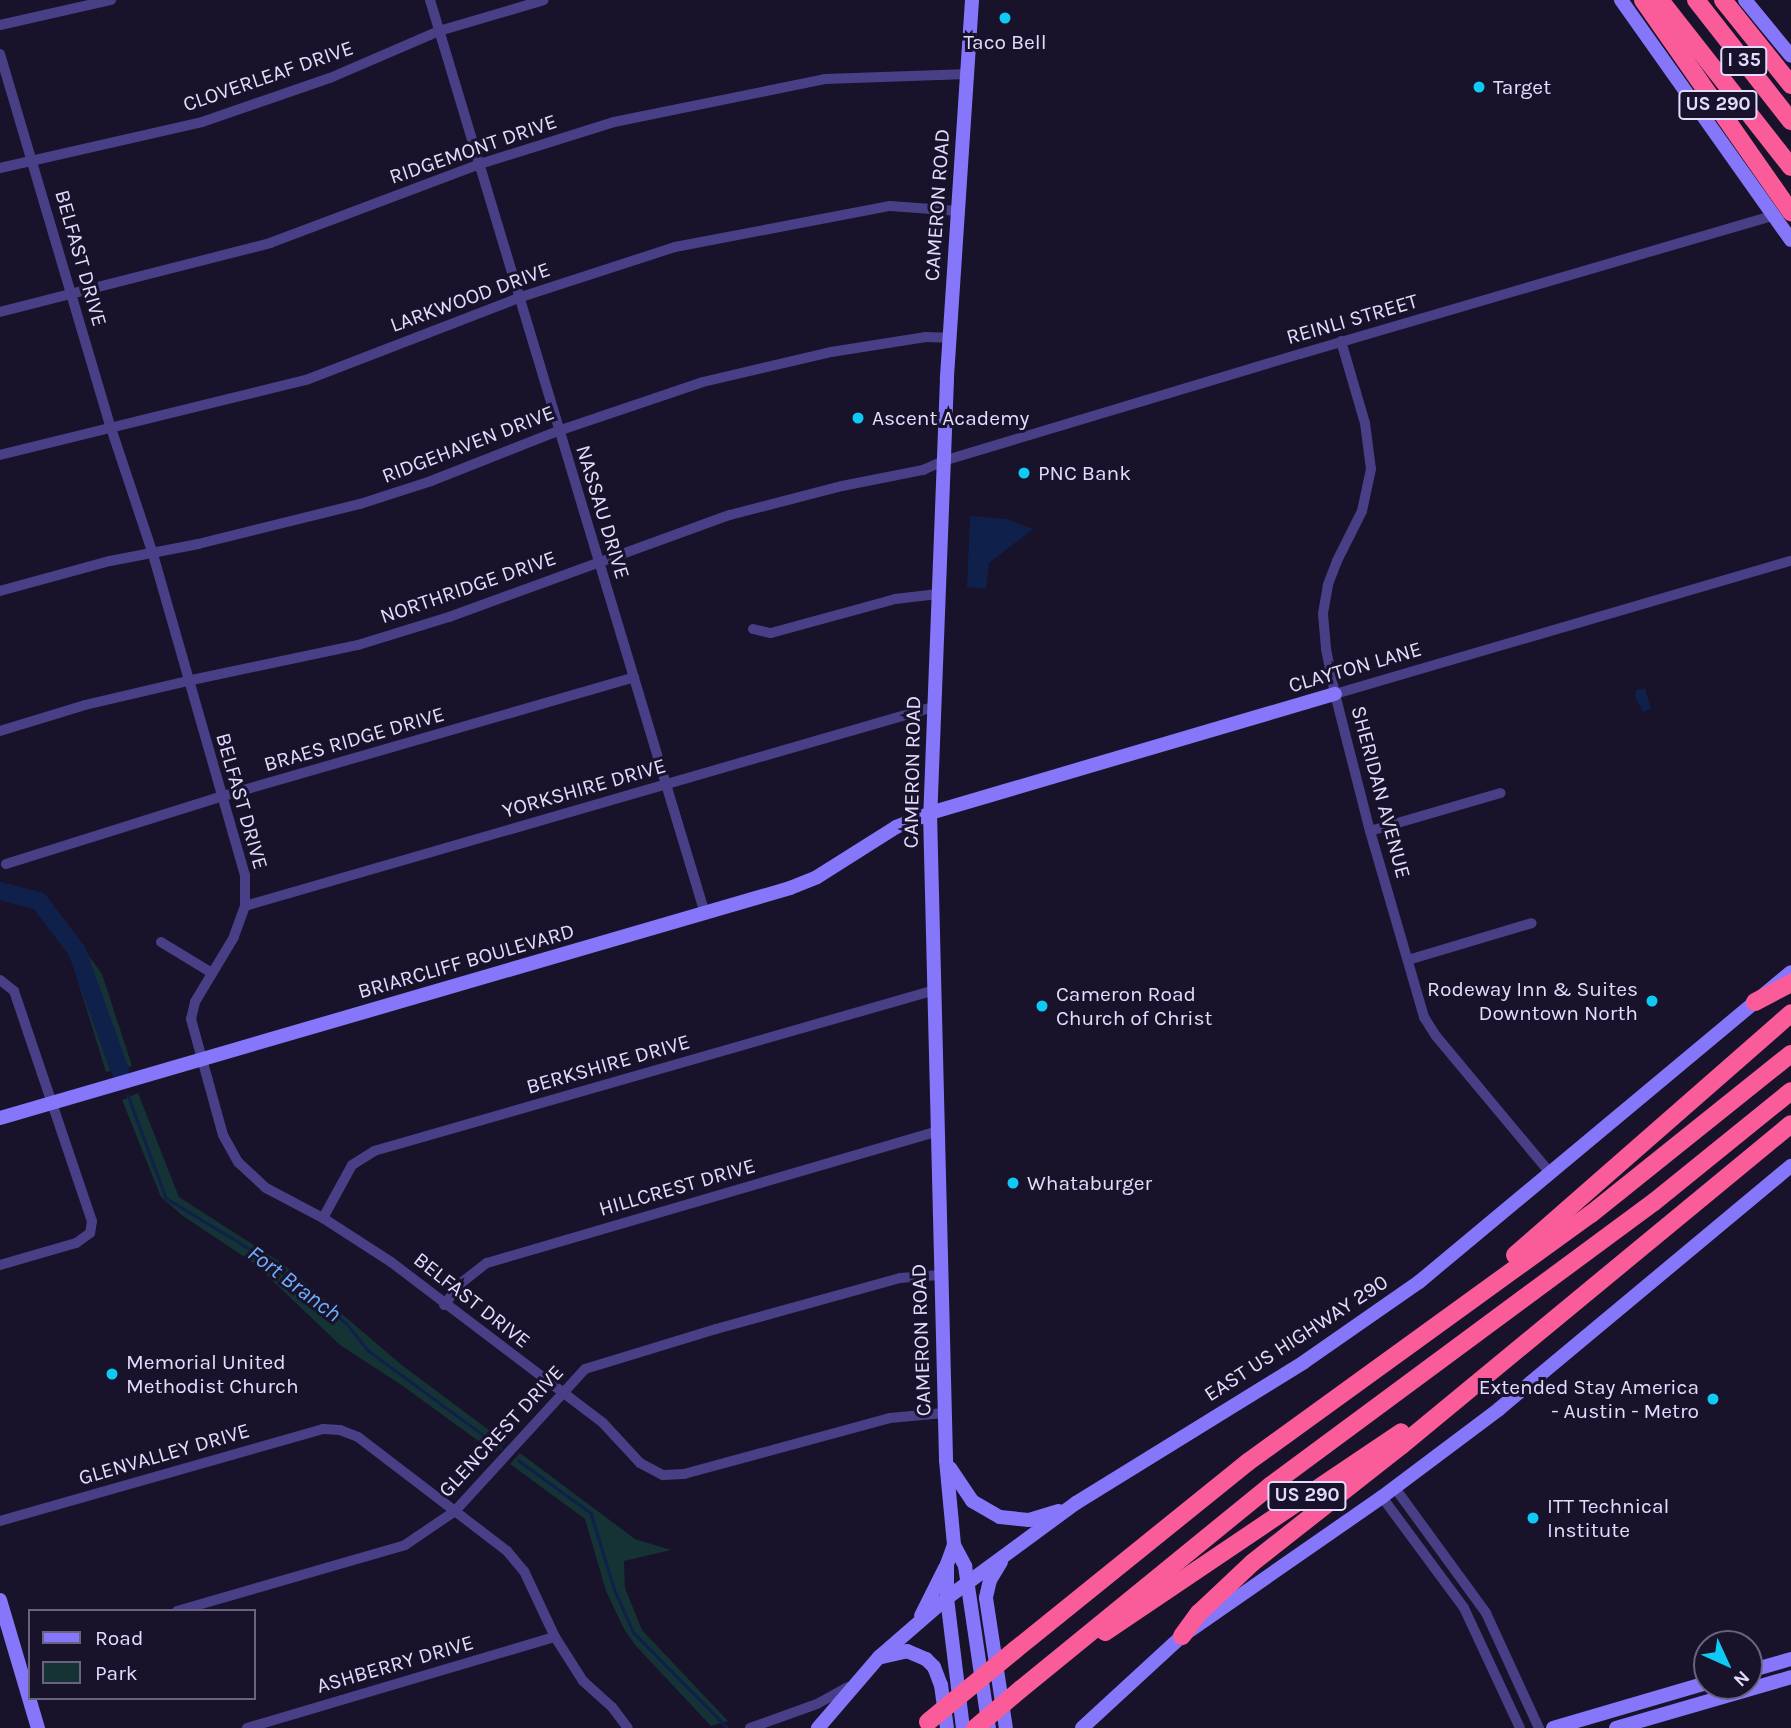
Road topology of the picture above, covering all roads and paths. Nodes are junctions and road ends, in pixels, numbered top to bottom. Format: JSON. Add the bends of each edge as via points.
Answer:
{"nodes":[{"id":1,"x":111,"y":0,"type":"edge"},
{"id":2,"x":430,"y":0,"type":"edge"},
{"id":3,"x":544,"y":0,"type":"edge"},
{"id":4,"x":972,"y":0,"type":"edge"},
{"id":5,"x":1621,"y":0,"type":"edge"},
{"id":6,"x":1643,"y":0,"type":"edge"},
{"id":7,"x":1660,"y":0,"type":"edge"},
{"id":8,"x":1696,"y":0,"type":"edge"},
{"id":9,"x":1723,"y":0,"type":"edge"},
{"id":10,"x":1745,"y":0,"type":"edge"},
{"id":11,"x":0,"y":25,"type":"edge"},
{"id":12,"x":439,"y":31,"type":"junction"},
{"id":13,"x":0,"y":54,"type":"edge"},
{"id":14,"x":1791,"y":56,"type":"edge"},
{"id":15,"x":968,"y":74,"type":"junction"},
{"id":16,"x":1791,"y":85,"type":"edge"},
{"id":17,"x":1791,"y":121,"type":"edge"},
{"id":18,"x":32,"y":159,"type":"junction"},
{"id":19,"x":480,"y":164,"type":"junction"},
{"id":20,"x":1791,"y":167,"type":"edge"},
{"id":21,"x":0,"y":168,"type":"edge"},
{"id":22,"x":959,"y":211,"type":"junction"},
{"id":23,"x":1791,"y":212,"type":"edge"},
{"id":24,"x":1773,"y":216,"type":"junction"},
{"id":25,"x":1791,"y":240,"type":"edge"},
{"id":26,"x":71,"y":292,"type":"junction"},
{"id":27,"x":521,"y":297,"type":"junction"},
{"id":28,"x":0,"y":312,"type":"edge"},
{"id":29,"x":949,"y":338,"type":"junction"},
{"id":30,"x":1341,"y":341,"type":"junction"},
{"id":31,"x":110,"y":425,"type":"junction"},
{"id":32,"x":558,"y":431,"type":"junction"},
{"id":33,"x":0,"y":455,"type":"edge"},
{"id":34,"x":943,"y":461,"type":"junction"},
{"id":35,"x":152,"y":551,"type":"junction"},
{"id":36,"x":597,"y":561,"type":"junction"},
{"id":37,"x":1791,"y":561,"type":"edge"},
{"id":38,"x":0,"y":591,"type":"edge"},
{"id":39,"x":938,"y":594,"type":"junction"},
{"id":40,"x":753,"y":629,"type":"dead end"},
{"id":41,"x":634,"y":677,"type":"junction"},
{"id":42,"x":187,"y":681,"type":"junction"},
{"id":43,"x":1335,"y":694,"type":"junction"},
{"id":44,"x":933,"y":706,"type":"junction"},
{"id":45,"x":0,"y":731,"type":"edge"},
{"id":46,"x":667,"y":784,"type":"junction"},
{"id":47,"x":1501,"y":793,"type":"dead end"},
{"id":48,"x":223,"y":796,"type":"junction"},
{"id":49,"x":930,"y":814,"type":"junction"},
{"id":50,"x":1370,"y":831,"type":"junction"},
{"id":51,"x":6,"y":864,"type":"dead end"},
{"id":52,"x":245,"y":906,"type":"junction"},
{"id":53,"x":705,"y":914,"type":"junction"},
{"id":54,"x":1532,"y":923,"type":"dead end"},
{"id":55,"x":161,"y":942,"type":"dead end"},
{"id":56,"x":1408,"y":960,"type":"junction"},
{"id":57,"x":1791,"y":972,"type":"edge"},
{"id":58,"x":212,"y":973,"type":"junction"},
{"id":59,"x":3,"y":981,"type":"edge"},
{"id":60,"x":1791,"y":983,"type":"edge"},
{"id":61,"x":935,"y":990,"type":"junction"},
{"id":62,"x":1755,"y":1002,"type":"junction"},
{"id":63,"x":1791,"y":1013,"type":"edge"},
{"id":64,"x":1791,"y":1054,"type":"edge"},
{"id":65,"x":201,"y":1060,"type":"junction"},
{"id":66,"x":1791,"y":1091,"type":"edge"},
{"id":67,"x":51,"y":1104,"type":"junction"},
{"id":68,"x":0,"y":1118,"type":"edge"},
{"id":69,"x":1791,"y":1122,"type":"edge"},
{"id":70,"x":937,"y":1131,"type":"junction"},
{"id":71,"x":1791,"y":1166,"type":"edge"},
{"id":72,"x":1697,"y":1168,"type":"junction"},
{"id":73,"x":1551,"y":1174,"type":"junction"},
{"id":74,"x":323,"y":1218,"type":"junction"},
{"id":75,"x":0,"y":1265,"type":"edge"},
{"id":76,"x":940,"y":1275,"type":"junction"},
{"id":77,"x":444,"y":1305,"type":"junction"},
{"id":78,"x":1547,"y":1324,"type":"junction"},
{"id":79,"x":1409,"y":1345,"type":"junction"},
{"id":80,"x":562,"y":1392,"type":"junction"},
{"id":81,"x":944,"y":1413,"type":"junction"},
{"id":82,"x":946,"y":1461,"type":"junction"},
{"id":83,"x":1395,"y":1488,"type":"junction"},
{"id":84,"x":1382,"y":1497,"type":"junction"},
{"id":85,"x":1076,"y":1503,"type":"junction"},
{"id":86,"x":455,"y":1511,"type":"junction"},
{"id":87,"x":0,"y":1521,"type":"edge"},
{"id":88,"x":954,"y":1545,"type":"junction"},
{"id":89,"x":1004,"y":1558,"type":"junction"},
{"id":90,"x":947,"y":1564,"type":"junction"},
{"id":91,"x":968,"y":1583,"type":"junction"},
{"id":92,"x":947,"y":1598,"type":"junction"},
{"id":93,"x":0,"y":1600,"type":"edge"},
{"id":94,"x":184,"y":1609,"type":"edge"},
{"id":95,"x":1486,"y":1613,"type":"junction"},
{"id":96,"x":1470,"y":1619,"type":"junction"},
{"id":97,"x":916,"y":1624,"type":"junction"},
{"id":98,"x":1182,"y":1636,"type":"junction"},
{"id":99,"x":555,"y":1637,"type":"junction"},
{"id":100,"x":23,"y":1655,"type":"edge"},
{"id":101,"x":879,"y":1657,"type":"junction"},
{"id":102,"x":1060,"y":1658,"type":"junction"},
{"id":103,"x":1791,"y":1659,"type":"edge"},
{"id":104,"x":1770,"y":1665,"type":"junction"},
{"id":105,"x":1763,"y":1667,"type":"edge"},
{"id":106,"x":1791,"y":1677,"type":"edge"},
{"id":107,"x":28,"y":1679,"type":"edge"},
{"id":108,"x":1775,"y":1681,"type":"junction"},
{"id":109,"x":855,"y":1683,"type":"junction"},
{"id":110,"x":1693,"y":1687,"type":"edge"},
{"id":111,"x":32,"y":1700,"type":"edge"},
{"id":112,"x":925,"y":1725,"type":"edge"},
{"id":113,"x":38,"y":1728,"type":"edge"},
{"id":114,"x":247,"y":1728,"type":"edge"},
{"id":115,"x":628,"y":1728,"type":"edge"},
{"id":116,"x":755,"y":1728,"type":"edge"},
{"id":117,"x":818,"y":1728,"type":"edge"},
{"id":118,"x":947,"y":1728,"type":"edge"},
{"id":119,"x":963,"y":1728,"type":"edge"},
{"id":120,"x":975,"y":1728,"type":"edge"},
{"id":121,"x":989,"y":1728,"type":"edge"},
{"id":122,"x":1006,"y":1728,"type":"edge"},
{"id":123,"x":1082,"y":1728,"type":"edge"},
{"id":124,"x":1520,"y":1728,"type":"edge"},
{"id":125,"x":1539,"y":1728,"type":"edge"},
{"id":126,"x":1553,"y":1728,"type":"edge"},
{"id":127,"x":1616,"y":1728,"type":"edge"}],
"edges":[{"from":1,"to":11,"type":"street"},
{"from":2,"to":12,"type":"street","name":"NASSAU DRIVE"},
{"from":3,"to":12,"type":"street","name":"CLOVERLEAF DRIVE"},
{"from":4,"to":15,"type":"main road","name":"CAMERON ROAD"},
{"from":5,"to":24,"type":"main road"},
{"from":6,"to":23,"type":"highway","number":"US 290"},
{"from":7,"to":20,"type":"highway","number":"I 35"},
{"from":8,"to":17,"type":"highway","number":"I 35"},
{"from":9,"to":16,"type":"highway","number":"US 290"},
{"from":10,"to":14,"type":"main road"},
{"from":12,"to":18,"type":"street","name":"CLOVERLEAF DRIVE","via":[[330,78],[202,121],[117,144]]},
{"from":12,"to":19,"type":"street","name":"NASSAU DRIVE"},
{"from":13,"to":18,"type":"street","name":"BELFAST DRIVE"},
{"from":15,"to":19,"type":"street","name":"RIDGEMONT DRIVE","via":[[825,79],[614,122]]},
{"from":15,"to":22,"type":"main road","name":"CAMERON ROAD"},
{"from":18,"to":21,"type":"street","name":"CLOVERLEAF DRIVE"},
{"from":18,"to":26,"type":"street","name":"BELFAST DRIVE"},
{"from":19,"to":26,"type":"street","name":"RIDGEMONT DRIVE","via":[[270,243]]},
{"from":19,"to":27,"type":"street","name":"NASSAU DRIVE"},
{"from":22,"to":27,"type":"street","name":"LARKWOOD DRIVE","via":[[890,206],[688,245]]},
{"from":22,"to":29,"type":"main road","name":"CAMERON ROAD"},
{"from":24,"to":25,"type":"main road"},
{"from":24,"to":30,"type":"street","name":"REINLI STREET"},
{"from":26,"to":28,"type":"street","name":"RIDGEMONT DRIVE"},
{"from":26,"to":31,"type":"street","name":"BELFAST DRIVE"},
{"from":27,"to":31,"type":"street","name":"LARKWOOD DRIVE","via":[[306,380]]},
{"from":27,"to":32,"type":"street","name":"NASSAU DRIVE"},
{"from":29,"to":32,"type":"street","name":"RIDGEHAVEN DRIVE","via":[[926,337],[831,352],[703,382]]},
{"from":29,"to":34,"type":"main road","name":"CAMERON ROAD"},
{"from":30,"to":34,"type":"street","name":"REINLI STREET"},
{"from":30,"to":43,"type":"street","name":"SHERIDAN AVENUE","via":[[1365,423],[1371,470],[1362,511],[1333,573],[1323,614]]},
{"from":31,"to":33,"type":"street","name":"LARKWOOD DRIVE"},
{"from":31,"to":35,"type":"street","name":"BELFAST DRIVE"},
{"from":32,"to":35,"type":"street","name":"RIDGEHAVEN DRIVE","via":[[360,504]]},
{"from":32,"to":36,"type":"street","name":"NASSAU DRIVE"},
{"from":34,"to":36,"type":"street","name":"NORTHRIDGE DRIVE","via":[[923,470],[730,514]]},
{"from":34,"to":39,"type":"main road","name":"CAMERON ROAD"},
{"from":35,"to":38,"type":"street","name":"RIDGEHAVEN DRIVE"},
{"from":35,"to":42,"type":"street","name":"BELFAST DRIVE"},
{"from":36,"to":41,"type":"street","name":"NASSAU DRIVE"},
{"from":36,"to":42,"type":"street","name":"NORTHRIDGE DRIVE","via":[[449,617],[358,645]]},
{"from":37,"to":43,"type":"street","name":"CLAYTON LANE"},
{"from":39,"to":40,"type":"street","via":[[895,598],[771,633]]},
{"from":39,"to":44,"type":"main road","name":"CAMERON ROAD"},
{"from":41,"to":46,"type":"street","name":"NASSAU DRIVE"},
{"from":41,"to":48,"type":"street","name":"BRAES RIDGE DRIVE"},
{"from":42,"to":45,"type":"street","name":"NORTHRIDGE DRIVE"},
{"from":42,"to":48,"type":"street","name":"BELFAST DRIVE"},
{"from":43,"to":49,"type":"main road","name":"CLAYTON LANE"},
{"from":43,"to":50,"type":"street","name":"SHERIDAN AVENUE"},
{"from":44,"to":46,"type":"street","name":"YORKSHIRE DRIVE"},
{"from":44,"to":49,"type":"main road","name":"CAMERON ROAD"},
{"from":46,"to":52,"type":"street","name":"YORKSHIRE DRIVE"},
{"from":46,"to":53,"type":"street","name":"NASSAU DRIVE"},
{"from":47,"to":50,"type":"street"},
{"from":48,"to":51,"type":"street","name":"BRAES RIDGE DRIVE"},
{"from":48,"to":52,"type":"street","name":"BELFAST DRIVE","via":[[245,876]]},
{"from":49,"to":53,"type":"main road","name":"BRIARCLIFF BOULEVARD","via":[[872,840],[817,877]]},
{"from":49,"to":61,"type":"main road","name":"CAMERON ROAD"},
{"from":50,"to":56,"type":"street","name":"SHERIDAN AVENUE"},
{"from":52,"to":58,"type":"street","name":"BELFAST DRIVE","via":[[234,937]]},
{"from":53,"to":65,"type":"main road","name":"BRIARCLIFF BOULEVARD"},
{"from":54,"to":56,"type":"street"},
{"from":55,"to":58,"type":"street"},
{"from":56,"to":73,"type":"street","name":"SHERIDAN AVENUE","via":[[1431,1030]]},
{"from":57,"to":62,"type":"main road","name":"EAST US HIGHWAY 290"},
{"from":58,"to":65,"type":"street","name":"BELFAST DRIVE","via":[[191,1019]]},
{"from":59,"to":67,"type":"street","via":[[14,991]]},
{"from":60,"to":62,"type":"highway"},
{"from":61,"to":70,"type":"main road","name":"CAMERON ROAD"},
{"from":61,"to":74,"type":"street","name":"BERKSHIRE DRIVE","via":[[374,1151],[352,1166]]},
{"from":62,"to":73,"type":"main road","name":"EAST US HIGHWAY 290"},
{"from":63,"to":79,"type":"highway","number":"US 290"},
{"from":64,"to":79,"type":"highway","via":[[1591,1214]]},
{"from":65,"to":67,"type":"main road","name":"BRIARCLIFF BOULEVARD"},
{"from":65,"to":74,"type":"street","name":"BELFAST DRIVE","via":[[223,1135],[238,1161],[266,1188]]},
{"from":66,"to":72,"type":"highway"},
{"from":67,"to":68,"type":"main road","name":"BRIARCLIFF BOULEVARD"},
{"from":67,"to":75,"type":"street","via":[[92,1221],[90,1233],[76,1243]]},
{"from":69,"to":72,"type":"highway"},
{"from":69,"to":78,"type":"highway","number":"US 290"},
{"from":70,"to":76,"type":"main road","name":"CAMERON ROAD"},
{"from":70,"to":77,"type":"street","name":"HILLCREST DRIVE","via":[[487,1263],[461,1283]]},
{"from":71,"to":83,"type":"main road","via":[[1519,1393]]},
{"from":72,"to":102,"type":"highway","via":[[1270,1486]]},
{"from":73,"to":85,"type":"main road","name":"EAST US HIGHWAY 290","via":[[1376,1314]]},
{"from":74,"to":77,"type":"street","name":"BELFAST DRIVE","via":[[391,1262]]},
{"from":76,"to":80,"type":"street","name":"GLENCREST DRIVE","via":[[900,1278],[605,1361],[585,1370]]},
{"from":76,"to":81,"type":"main road","name":"CAMERON ROAD"},
{"from":77,"to":80,"type":"street","name":"BELFAST DRIVE"},
{"from":78,"to":98,"type":"highway","via":[[1252,1563],[1199,1613]]},
{"from":78,"to":102,"type":"highway","number":"US 290","via":[[1381,1446],[1124,1621]]},
{"from":79,"to":112,"type":"highway","number":"US 290","bridge":true,"via":[[1237,1470]]},
{"from":80,"to":81,"type":"street","name":"BELFAST DRIVE","via":[[603,1423],[640,1463],[663,1475],[684,1474],[890,1418]]},
{"from":80,"to":86,"type":"street","name":"GLENCREST DRIVE"},
{"from":81,"to":82,"type":"main road","name":"CAMERON ROAD"},
{"from":82,"to":85,"type":"main road","via":[[972,1501],[1000,1517],[1029,1521]]},
{"from":82,"to":88,"type":"main road","name":"CAMERON ROAD"},
{"from":83,"to":84,"type":"main road"},
{"from":83,"to":95,"type":"street"},
{"from":84,"to":96,"type":"street"},
{"from":84,"to":98,"type":"main road"},
{"from":85,"to":89,"type":"main road","name":"EAST US HIGHWAY 290"},
{"from":86,"to":87,"type":"street","name":"GLENVALLEY DRIVE","via":[[358,1437],[323,1429]]},
{"from":86,"to":94,"type":"street","name":"GLENCREST DRIVE","via":[[405,1545]]},
{"from":86,"to":99,"type":"street","via":[[507,1551],[524,1571]]},
{"from":88,"to":90,"type":"main road","name":"CAMERON ROAD"},
{"from":88,"to":91,"type":"main road","name":"CAMERON ROAD"},
{"from":89,"to":91,"type":"main road","name":"EAST US HIGHWAY 290"},
{"from":89,"to":122,"type":"main road","via":[[990,1580],[986,1598]]},
{"from":90,"to":92,"type":"main road","name":"CAMERON ROAD"},
{"from":90,"to":97,"type":"main road"},
{"from":91,"to":92,"type":"main road","name":"EAST US HIGHWAY 290"},
{"from":91,"to":121,"type":"main road","name":"CAMERON ROAD"},
{"from":92,"to":97,"type":"main road","name":"EAST US HIGHWAY 290"},
{"from":92,"to":119,"type":"main road","name":"CAMERON ROAD"},
{"from":93,"to":100,"type":"main road"},
{"from":95,"to":96,"type":"street"},
{"from":95,"to":125,"type":"street"},
{"from":96,"to":124,"type":"street"},
{"from":97,"to":101,"type":"main road","name":"EAST US HIGHWAY 290"},
{"from":98,"to":123,"type":"main road"},
{"from":99,"to":114,"type":"street","name":"ASHBERRY DRIVE"},
{"from":99,"to":115,"type":"street","via":[[583,1681]]},
{"from":100,"to":107,"type":"main road"},
{"from":101,"to":109,"type":"main road","name":"EAST US HIGHWAY 290"},
{"from":101,"to":118,"type":"main road","via":[[907,1651],[934,1667]]},
{"from":102,"to":120,"type":"highway","number":"US 290","bridge":true},
{"from":103,"to":104,"type":"main road"},
{"from":104,"to":105,"type":"main road"},
{"from":104,"to":108,"type":"main road"},
{"from":106,"to":108,"type":"main road"},
{"from":108,"to":127,"type":"main road"},
{"from":109,"to":116,"type":"street","via":[[817,1704]]},
{"from":109,"to":117,"type":"main road","name":"EAST US HIGHWAY 290"},
{"from":110,"to":126,"type":"main road"},
{"from":111,"to":113,"type":"main road"}]}
